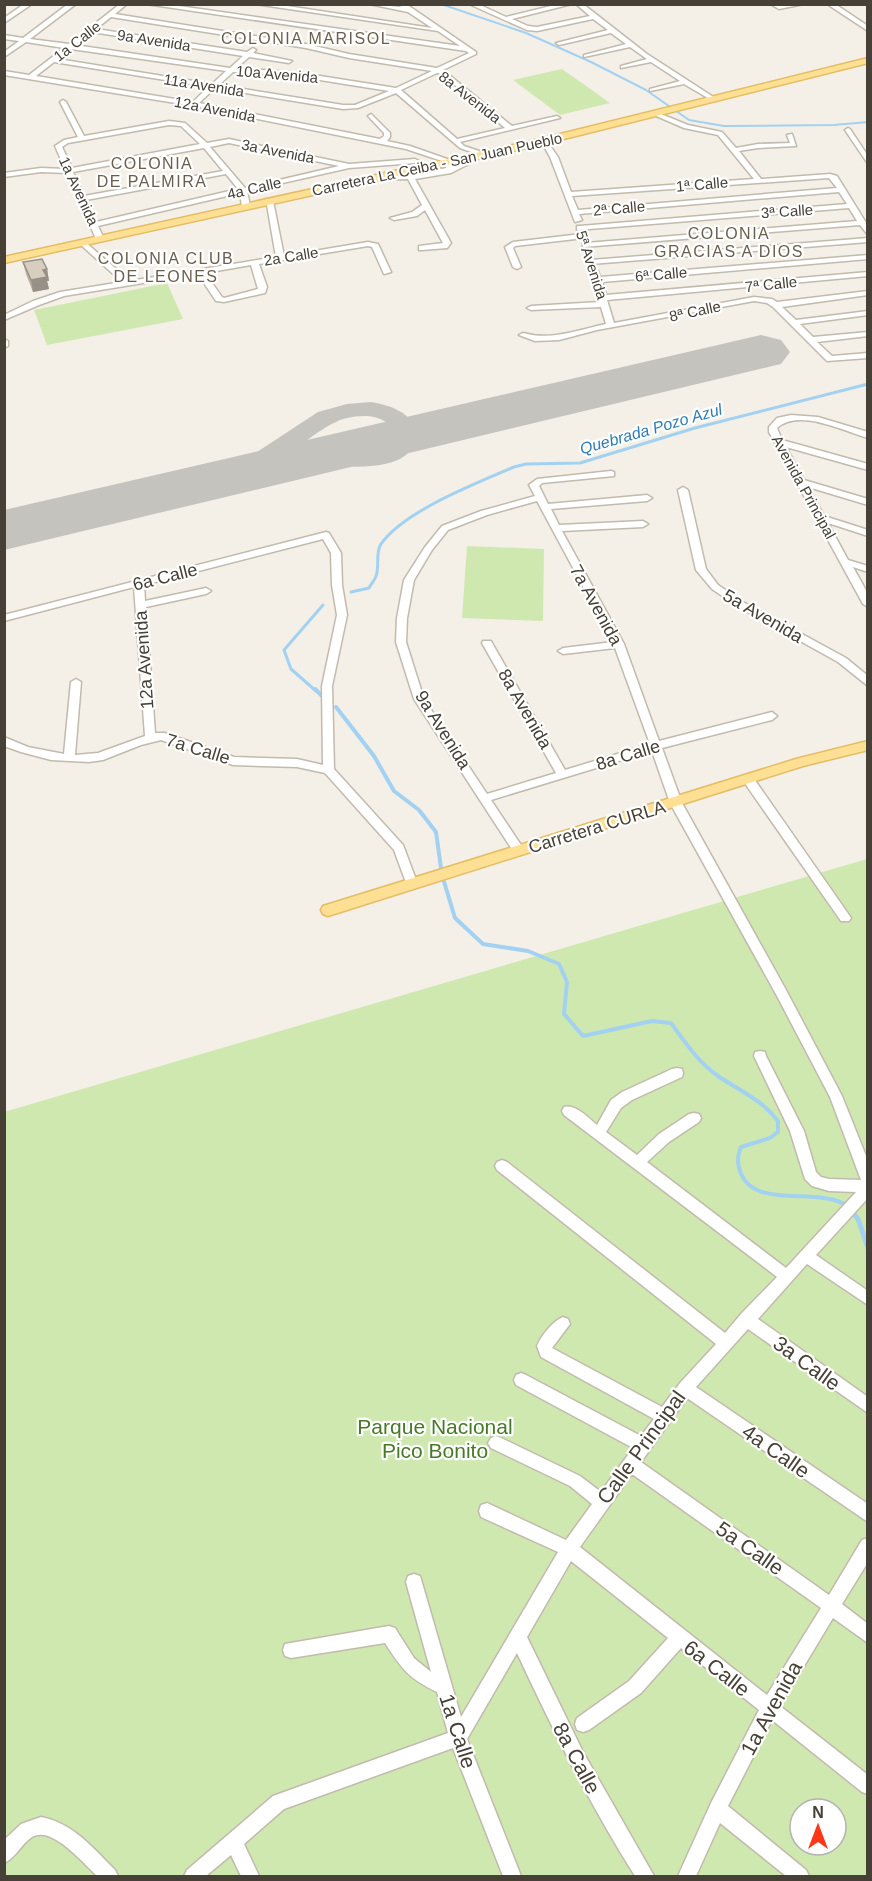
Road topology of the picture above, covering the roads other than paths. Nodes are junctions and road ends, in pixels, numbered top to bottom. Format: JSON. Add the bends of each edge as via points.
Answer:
{"nodes":[{"id":1,"x":29,"y":4,"type":"edge"},
{"id":2,"x":74,"y":4,"type":"edge"},
{"id":3,"x":124,"y":4,"type":"edge"},
{"id":4,"x":149,"y":4,"type":"edge"},
{"id":5,"x":258,"y":4,"type":"edge"},
{"id":6,"x":305,"y":4,"type":"edge"},
{"id":7,"x":372,"y":4,"type":"edge"},
{"id":8,"x":401,"y":4,"type":"edge"},
{"id":9,"x":491,"y":4,"type":"edge"},
{"id":10,"x":569,"y":4,"type":"edge"},
{"id":11,"x":579,"y":4,"type":"edge"},
{"id":12,"x":773,"y":4,"type":"edge"},
{"id":13,"x":801,"y":4,"type":"edge"},
{"id":14,"x":830,"y":4,"type":"edge"},
{"id":15,"x":475,"y":6,"type":"edge"},
{"id":16,"x":411,"y":10,"type":"junction"},
{"id":17,"x":298,"y":11,"type":"junction"},
{"id":18,"x":110,"y":15,"type":"junction"},
{"id":19,"x":594,"y":17,"type":"junction"},
{"id":20,"x":504,"y":19,"type":"junction"},
{"id":21,"x":4,"y":21,"type":"edge"},
{"id":22,"x":283,"y":24,"type":"junction"},
{"id":23,"x":867,"y":29,"type":"edge"},
{"id":24,"x":90,"y":30,"type":"junction"},
{"id":25,"x":440,"y":30,"type":"junction"},
{"id":26,"x":612,"y":31,"type":"junction"},
{"id":27,"x":4,"y":37,"type":"edge"},
{"id":28,"x":25,"y":39,"type":"junction"},
{"id":29,"x":266,"y":39,"type":"junction"},
{"id":30,"x":559,"y":42,"type":"dead end"},
{"id":31,"x":71,"y":45,"type":"junction"},
{"id":32,"x":632,"y":45,"type":"junction"},
{"id":33,"x":471,"y":52,"type":"junction"},
{"id":34,"x":4,"y":54,"type":"edge"},
{"id":35,"x":249,"y":54,"type":"junction"},
{"id":36,"x":586,"y":56,"type":"dead end"},
{"id":37,"x":51,"y":60,"type":"junction"},
{"id":38,"x":653,"y":60,"type":"junction"},
{"id":39,"x":867,"y":60,"type":"edge"},
{"id":40,"x":289,"y":61,"type":"dead end"},
{"id":41,"x":623,"y":67,"type":"dead end"},
{"id":42,"x":231,"y":70,"type":"junction"},
{"id":43,"x":439,"y":71,"type":"junction"},
{"id":44,"x":4,"y":73,"type":"edge"},
{"id":45,"x":31,"y":77,"type":"junction"},
{"id":46,"x":685,"y":82,"type":"junction"},
{"id":47,"x":214,"y":86,"type":"junction"},
{"id":48,"x":397,"y":90,"type":"junction"},
{"id":49,"x":652,"y":90,"type":"dead end"},
{"id":50,"x":715,"y":100,"type":"junction"},
{"id":51,"x":63,"y":102,"type":"dead end"},
{"id":52,"x":194,"y":104,"type":"junction"},
{"id":53,"x":656,"y":114,"type":"junction"},
{"id":54,"x":371,"y":116,"type":"dead end"},
{"id":55,"x":557,"y":118,"type":"dead end"},
{"id":56,"x":510,"y":128,"type":"junction"},
{"id":57,"x":848,"y":130,"type":"dead end"},
{"id":58,"x":790,"y":135,"type":"dead end"},
{"id":59,"x":82,"y":138,"type":"junction"},
{"id":60,"x":544,"y":141,"type":"junction"},
{"id":61,"x":381,"y":142,"type":"junction"},
{"id":62,"x":205,"y":145,"type":"junction"},
{"id":63,"x":398,"y":146,"type":"junction"},
{"id":64,"x":459,"y":147,"type":"junction"},
{"id":65,"x":734,"y":150,"type":"junction"},
{"id":66,"x":492,"y":151,"type":"junction"},
{"id":67,"x":438,"y":156,"type":"junction"},
{"id":68,"x":448,"y":161,"type":"junction"},
{"id":69,"x":867,"y":162,"type":"edge"},
{"id":70,"x":417,"y":164,"type":"junction"},
{"id":71,"x":350,"y":166,"type":"junction"},
{"id":72,"x":69,"y":171,"type":"junction"},
{"id":73,"x":448,"y":171,"type":"junction"},
{"id":74,"x":228,"y":172,"type":"junction"},
{"id":75,"x":434,"y":174,"type":"junction"},
{"id":76,"x":4,"y":175,"type":"edge"},
{"id":77,"x":372,"y":178,"type":"junction"},
{"id":78,"x":411,"y":178,"type":"junction"},
{"id":79,"x":758,"y":180,"type":"junction"},
{"id":80,"x":243,"y":190,"type":"junction"},
{"id":81,"x":841,"y":190,"type":"junction"},
{"id":82,"x":569,"y":194,"type":"junction"},
{"id":83,"x":82,"y":199,"type":"junction"},
{"id":84,"x":269,"y":201,"type":"junction"},
{"id":85,"x":427,"y":205,"type":"junction"},
{"id":86,"x":246,"y":206,"type":"junction"},
{"id":87,"x":851,"y":206,"type":"junction"},
{"id":88,"x":576,"y":212,"type":"junction"},
{"id":89,"x":394,"y":218,"type":"dead end"},
{"id":90,"x":862,"y":223,"type":"junction"},
{"id":91,"x":95,"y":225,"type":"junction"},
{"id":92,"x":581,"y":232,"type":"junction"},
{"id":93,"x":867,"y":233,"type":"edge"},
{"id":94,"x":100,"y":239,"type":"junction"},
{"id":95,"x":867,"y":240,"type":"edge"},
{"id":96,"x":84,"y":243,"type":"junction"},
{"id":97,"x":586,"y":245,"type":"junction"},
{"id":98,"x":422,"y":248,"type":"dead end"},
{"id":99,"x":280,"y":257,"type":"junction"},
{"id":100,"x":867,"y":257,"type":"edge"},
{"id":101,"x":4,"y":260,"type":"edge"},
{"id":102,"x":254,"y":262,"type":"junction"},
{"id":103,"x":591,"y":262,"type":"junction"},
{"id":104,"x":517,"y":267,"type":"dead end"},
{"id":105,"x":387,"y":272,"type":"dead end"},
{"id":106,"x":201,"y":273,"type":"junction"},
{"id":107,"x":867,"y":274,"type":"edge"},
{"id":108,"x":597,"y":279,"type":"junction"},
{"id":109,"x":127,"y":282,"type":"junction"},
{"id":110,"x":867,"y":293,"type":"edge"},
{"id":111,"x":604,"y":301,"type":"junction"},
{"id":112,"x":776,"y":305,"type":"junction"},
{"id":113,"x":531,"y":308,"type":"dead end"},
{"id":114,"x":867,"y":313,"type":"edge"},
{"id":115,"x":4,"y":318,"type":"edge"},
{"id":116,"x":793,"y":323,"type":"junction"},
{"id":117,"x":609,"y":324,"type":"junction"},
{"id":118,"x":523,"y":334,"type":"dead end"},
{"id":119,"x":867,"y":334,"type":"edge"},
{"id":120,"x":809,"y":340,"type":"junction"},
{"id":121,"x":4,"y":341,"type":"edge"},
{"id":122,"x":4,"y":346,"type":"edge"},
{"id":123,"x":867,"y":356,"type":"edge"},
{"id":124,"x":867,"y":435,"type":"edge"},
{"id":125,"x":778,"y":442,"type":"junction"},
{"id":126,"x":867,"y":467,"type":"edge"},
{"id":127,"x":611,"y":474,"type":"dead end"},
{"id":128,"x":801,"y":482,"type":"junction"},
{"id":129,"x":683,"y":490,"type":"dead end"},
{"id":130,"x":647,"y":498,"type":"dead end"},
{"id":131,"x":542,"y":502,"type":"junction"},
{"id":132,"x":867,"y":502,"type":"edge"},
{"id":133,"x":821,"y":518,"type":"junction"},
{"id":134,"x":643,"y":524,"type":"dead end"},
{"id":135,"x":555,"y":528,"type":"junction"},
{"id":136,"x":867,"y":533,"type":"edge"},
{"id":137,"x":845,"y":562,"type":"junction"},
{"id":138,"x":867,"y":569,"type":"edge"},
{"id":139,"x":139,"y":584,"type":"junction"},
{"id":140,"x":206,"y":591,"type":"dead end"},
{"id":141,"x":867,"y":604,"type":"edge"},
{"id":142,"x":141,"y":605,"type":"junction"},
{"id":143,"x":4,"y":618,"type":"edge"},
{"id":144,"x":487,"y":643,"type":"dead end"},
{"id":145,"x":619,"y":644,"type":"junction"},
{"id":146,"x":563,"y":651,"type":"dead end"},
{"id":147,"x":76,"y":682,"type":"dead end"},
{"id":148,"x":867,"y":683,"type":"edge"},
{"id":149,"x":772,"y":716,"type":"dead end"},
{"id":150,"x":150,"y":738,"type":"junction"},
{"id":151,"x":4,"y":741,"type":"edge"},
{"id":152,"x":867,"y":745,"type":"edge"},
{"id":153,"x":656,"y":746,"type":"junction"},
{"id":154,"x":69,"y":758,"type":"junction"},
{"id":155,"x":329,"y":770,"type":"junction"},
{"id":156,"x":563,"y":775,"type":"junction"},
{"id":157,"x":748,"y":779,"type":"junction"},
{"id":158,"x":486,"y":798,"type":"junction"},
{"id":159,"x":676,"y":803,"type":"junction"},
{"id":160,"x":519,"y":852,"type":"junction"},
{"id":161,"x":412,"y":885,"type":"junction"},
{"id":162,"x":328,"y":910,"type":"dead end"},
{"id":163,"x":846,"y":918,"type":"dead end"},
{"id":164,"x":760,"y":1056,"type":"dead end"},
{"id":165,"x":676,"y":1073,"type":"dead end"},
{"id":166,"x":569,"y":1111,"type":"dead end"},
{"id":167,"x":694,"y":1118,"type":"dead end"},
{"id":168,"x":598,"y":1134,"type":"junction"},
{"id":169,"x":637,"y":1163,"type":"junction"},
{"id":170,"x":502,"y":1166,"type":"dead end"},
{"id":171,"x":867,"y":1180,"type":"edge"},
{"id":172,"x":865,"y":1190,"type":"edge"},
{"id":173,"x":806,"y":1255,"type":"junction"},
{"id":174,"x":786,"y":1276,"type":"junction"},
{"id":175,"x":867,"y":1299,"type":"edge"},
{"id":176,"x":746,"y":1319,"type":"junction"},
{"id":177,"x":563,"y":1324,"type":"dead end"},
{"id":178,"x":725,"y":1342,"type":"junction"},
{"id":179,"x":521,"y":1380,"type":"dead end"},
{"id":180,"x":684,"y":1388,"type":"junction"},
{"id":181,"x":867,"y":1406,"type":"edge"},
{"id":182,"x":664,"y":1416,"type":"junction"},
{"id":183,"x":496,"y":1443,"type":"dead end"},
{"id":184,"x":643,"y":1445,"type":"junction"},
{"id":185,"x":630,"y":1463,"type":"junction"},
{"id":186,"x":601,"y":1502,"type":"junction"},
{"id":187,"x":488,"y":1512,"type":"dead end"},
{"id":188,"x":867,"y":1514,"type":"edge"},
{"id":189,"x":867,"y":1546,"type":"edge"},
{"id":190,"x":568,"y":1548,"type":"junction"},
{"id":191,"x":414,"y":1582,"type":"dead end"},
{"id":192,"x":831,"y":1606,"type":"junction"},
{"id":193,"x":517,"y":1635,"type":"junction"},
{"id":194,"x":867,"y":1635,"type":"edge"},
{"id":195,"x":679,"y":1638,"type":"junction"},
{"id":196,"x":291,"y":1650,"type":"dead end"},
{"id":197,"x":444,"y":1688,"type":"junction"},
{"id":198,"x":769,"y":1708,"type":"junction"},
{"id":199,"x":583,"y":1724,"type":"dead end"},
{"id":200,"x":458,"y":1738,"type":"junction"},
{"id":201,"x":867,"y":1786,"type":"edge"},
{"id":202,"x":717,"y":1809,"type":"junction"},
{"id":203,"x":234,"y":1843,"type":"junction"},
{"id":204,"x":4,"y":1854,"type":"edge"},
{"id":205,"x":690,"y":1874,"type":"edge"},
{"id":206,"x":109,"y":1876,"type":"edge"},
{"id":207,"x":193,"y":1876,"type":"edge"},
{"id":208,"x":250,"y":1876,"type":"edge"},
{"id":209,"x":512,"y":1876,"type":"edge"},
{"id":210,"x":645,"y":1876,"type":"edge"},
{"id":211,"x":800,"y":1876,"type":"edge"}],
"edges":[{"from":1,"to":21,"type":"street"},
{"from":2,"to":28,"type":"street"},
{"from":3,"to":18,"type":"street","name":"1a Calle"},
{"from":4,"to":22,"type":"street"},
{"from":5,"to":17,"type":"street"},
{"from":6,"to":17,"type":"street"},
{"from":7,"to":16,"type":"street"},
{"from":8,"to":16,"type":"street"},
{"from":9,"to":15,"type":"street"},
{"from":10,"to":20,"type":"street"},
{"from":11,"to":19,"type":"street"},
{"from":12,"to":13,"type":"street"},
{"from":14,"to":23,"type":"street"},
{"from":15,"to":20,"type":"street"},
{"from":16,"to":25,"type":"street"},
{"from":17,"to":22,"type":"street"},
{"from":17,"to":25,"type":"street"},
{"from":18,"to":24,"type":"street","name":"1a Calle"},
{"from":18,"to":29,"type":"street","name":"8a Avenida"},
{"from":19,"to":20,"type":"street","via":[[533,29]]},
{"from":19,"to":26,"type":"street"},
{"from":22,"to":29,"type":"street"},
{"from":22,"to":33,"type":"street"},
{"from":24,"to":31,"type":"street","name":"1a Calle"},
{"from":24,"to":35,"type":"street","name":"9a Avenida"},
{"from":25,"to":33,"type":"street"},
{"from":26,"to":30,"type":"street"},
{"from":26,"to":32,"type":"street"},
{"from":27,"to":28,"type":"street","name":"10a Avenida"},
{"from":28,"to":31,"type":"street","name":"10a Avenida"},
{"from":28,"to":34,"type":"street"},
{"from":29,"to":35,"type":"street"},
{"from":29,"to":43,"type":"street","name":"8a Avenida"},
{"from":31,"to":37,"type":"street","name":"1a Calle"},
{"from":31,"to":42,"type":"street","name":"10a Avenida"},
{"from":32,"to":36,"type":"street"},
{"from":32,"to":38,"type":"street"},
{"from":33,"to":43,"type":"street"},
{"from":35,"to":40,"type":"street","name":"9a Avenida"},
{"from":35,"to":42,"type":"street"},
{"from":37,"to":45,"type":"street","name":"1a Calle"},
{"from":37,"to":47,"type":"street","name":"11a Avenida"},
{"from":38,"to":41,"type":"street"},
{"from":38,"to":46,"type":"street"},
{"from":39,"to":50,"type":"main road","name":"Carretera La Ceiba - San Juan Pueblo"},
{"from":42,"to":47,"type":"street"},
{"from":42,"to":48,"type":"street","name":"10a Avenida","via":[[301,75]]},
{"from":43,"to":48,"type":"street"},
{"from":43,"to":56,"type":"street","name":"8a Avenida"},
{"from":44,"to":45,"type":"street","name":"12a Avenida"},
{"from":45,"to":52,"type":"street","name":"12a Avenida"},
{"from":46,"to":49,"type":"street"},
{"from":46,"to":50,"type":"street"},
{"from":47,"to":48,"type":"street","name":"11a Avenida","via":[[343,107],[356,107]]},
{"from":47,"to":52,"type":"street"},
{"from":48,"to":64,"type":"street"},
{"from":50,"to":53,"type":"main road","name":"Carretera La Ceiba - San Juan Pueblo"},
{"from":51,"to":59,"type":"street","name":"1a Avenida"},
{"from":52,"to":61,"type":"street","name":"12a Avenida"},
{"from":53,"to":60,"type":"main road","name":"Carretera La Ceiba - San Juan Pueblo"},
{"from":53,"to":65,"type":"street","via":[[686,127],[717,132]]},
{"from":54,"to":61,"type":"street","via":[[387,133]]},
{"from":55,"to":56,"type":"street"},
{"from":56,"to":64,"type":"street"},
{"from":57,"to":69,"type":"street"},
{"from":58,"to":65,"type":"street","via":[[794,145]]},
{"from":59,"to":62,"type":"street","via":[[169,123],[183,124]]},
{"from":59,"to":72,"type":"street","name":"1a Avenida","via":[[58,146]]},
{"from":60,"to":66,"type":"main road","name":"Carretera La Ceiba - San Juan Pueblo"},
{"from":60,"to":82,"type":"street","name":"5ª Avenida"},
{"from":61,"to":63,"type":"street","name":"12a Avenida"},
{"from":62,"to":71,"type":"street","name":"3a Avenida","via":[[229,141]]},
{"from":62,"to":72,"type":"street"},
{"from":62,"to":74,"type":"street"},
{"from":63,"to":67,"type":"street","name":"12a Avenida"},
{"from":63,"to":70,"type":"street","name":"12a Avenida","via":[[411,153]]},
{"from":64,"to":66,"type":"street"},
{"from":64,"to":67,"type":"street"},
{"from":65,"to":79,"type":"street"},
{"from":66,"to":68,"type":"main road","name":"Carretera La Ceiba - San Juan Pueblo"},
{"from":66,"to":73,"type":"street"},
{"from":67,"to":68,"type":"street","name":"12a Avenida"},
{"from":67,"to":70,"type":"street","name":"4a Calle"},
{"from":68,"to":70,"type":"main road","name":"Carretera La Ceiba - San Juan Pueblo"},
{"from":68,"to":73,"type":"street"},
{"from":70,"to":71,"type":"street","name":"4a Calle"},
{"from":70,"to":75,"type":"street"},
{"from":70,"to":77,"type":"main road","name":"Carretera La Ceiba - San Juan Pueblo"},
{"from":71,"to":80,"type":"street","name":"4a Calle"},
{"from":72,"to":76,"type":"street"},
{"from":72,"to":83,"type":"street","name":"1a Avenida"},
{"from":73,"to":75,"type":"street"},
{"from":74,"to":80,"type":"street"},
{"from":74,"to":83,"type":"street"},
{"from":75,"to":78,"type":"street"},
{"from":77,"to":78,"type":"street"},
{"from":77,"to":84,"type":"main road","name":"Carretera La Ceiba - San Juan Pueblo"},
{"from":78,"to":85,"type":"street"},
{"from":79,"to":81,"type":"street","name":"1ª Calle","via":[[826,175],[834,178]]},
{"from":79,"to":82,"type":"street","name":"1ª Calle"},
{"from":80,"to":86,"type":"street"},
{"from":80,"to":91,"type":"street","name":"4a Calle"},
{"from":81,"to":87,"type":"street"},
{"from":81,"to":88,"type":"street","name":"2ª Calle"},
{"from":82,"to":88,"type":"street","name":"5ª Avenida"},
{"from":83,"to":91,"type":"street","name":"1a Avenida"},
{"from":84,"to":86,"type":"main road","name":"Carretera La Ceiba - San Juan Pueblo"},
{"from":84,"to":99,"type":"street"},
{"from":85,"to":89,"type":"street","via":[[414,214]]},
{"from":85,"to":98,"type":"street","via":[[447,245]]},
{"from":86,"to":94,"type":"main road","name":"Carretera La Ceiba - San Juan Pueblo"},
{"from":87,"to":90,"type":"street"},
{"from":87,"to":92,"type":"street","name":"3ª Calle"},
{"from":88,"to":92,"type":"street","name":"5ª Avenida"},
{"from":90,"to":93,"type":"street"},
{"from":90,"to":97,"type":"street"},
{"from":91,"to":94,"type":"street","name":"1a Avenida"},
{"from":92,"to":97,"type":"street","name":"5ª Avenida"},
{"from":92,"to":104,"type":"street","name":"3ª Calle","via":[[513,244],[509,252]]},
{"from":94,"to":96,"type":"main road","name":"Carretera La Ceiba - San Juan Pueblo"},
{"from":95,"to":103,"type":"street"},
{"from":96,"to":101,"type":"main road","name":"Carretera La Ceiba - San Juan Pueblo"},
{"from":96,"to":109,"type":"street"},
{"from":97,"to":103,"type":"street","name":"5ª Avenida"},
{"from":99,"to":102,"type":"street","name":"2a Calle"},
{"from":99,"to":105,"type":"street","name":"2a Calle","via":[[368,244],[375,246]]},
{"from":100,"to":108,"type":"street","name":"6ª Calle"},
{"from":102,"to":106,"type":"street","name":"2a Calle"},
{"from":102,"to":106,"type":"street","via":[[262,291],[224,300],[219,299]]},
{"from":103,"to":108,"type":"street","name":"5ª Avenida"},
{"from":106,"to":109,"type":"street","name":"2a Calle"},
{"from":107,"to":111,"type":"street","name":"7ª Calle"},
{"from":108,"to":111,"type":"street","name":"5ª Avenida"},
{"from":109,"to":115,"type":"street","name":"2a Calle","via":[[63,294]]},
{"from":110,"to":112,"type":"street","name":"8ª Calle"},
{"from":111,"to":113,"type":"street","name":"7ª Calle"},
{"from":111,"to":117,"type":"street","name":"5ª Avenida"},
{"from":112,"to":116,"type":"street"},
{"from":112,"to":117,"type":"street","name":"8ª Calle","via":[[754,299],[621,325]]},
{"from":114,"to":116,"type":"street"},
{"from":116,"to":120,"type":"street"},
{"from":117,"to":118,"type":"street","name":"8ª Calle","via":[[542,339]]},
{"from":119,"to":120,"type":"street"},
{"from":120,"to":123,"type":"street","via":[[831,360]]},
{"from":121,"to":122,"type":"street"},
{"from":124,"to":125,"type":"street","name":"Avenida Principal","via":[[798,417],[775,423],[773,432]]},
{"from":125,"to":126,"type":"street"},
{"from":125,"to":128,"type":"street","name":"Avenida Principal"},
{"from":127,"to":131,"type":"street","via":[[536,482]]},
{"from":128,"to":132,"type":"street"},
{"from":128,"to":133,"type":"street","name":"Avenida Principal"},
{"from":129,"to":148,"type":"street","name":"5a Avenida","via":[[701,570],[715,587],[842,660]]},
{"from":130,"to":131,"type":"street","name":"9a Avenida"},
{"from":131,"to":135,"type":"street","name":"7a Avenida"},
{"from":131,"to":158,"type":"street","name":"9a Avenida","via":[[445,528],[410,580],[402,618],[401,642],[419,699]]},
{"from":133,"to":136,"type":"street"},
{"from":133,"to":137,"type":"street","name":"Avenida Principal"},
{"from":134,"to":135,"type":"street"},
{"from":135,"to":145,"type":"street","name":"7a Avenida"},
{"from":137,"to":138,"type":"street"},
{"from":137,"to":141,"type":"street","name":"Avenida Principal"},
{"from":139,"to":142,"type":"street","name":"12a Avenida"},
{"from":139,"to":143,"type":"street","name":"6a Calle"},
{"from":139,"to":155,"type":"street","name":"6a Calle","via":[[326,535],[336,553],[342,615],[327,686]]},
{"from":140,"to":142,"type":"street"},
{"from":142,"to":150,"type":"street","name":"12a Avenida"},
{"from":144,"to":156,"type":"street","name":"8a Avenida"},
{"from":145,"to":146,"type":"street"},
{"from":145,"to":153,"type":"street","name":"7a Avenida"},
{"from":147,"to":154,"type":"street"},
{"from":149,"to":153,"type":"street","name":"8a Calle"},
{"from":150,"to":154,"type":"street","name":"7a Calle","via":[[97,757]]},
{"from":150,"to":155,"type":"street","name":"7a Calle","via":[[172,738],[233,761],[297,763]]},
{"from":151,"to":154,"type":"street","name":"7a Calle","via":[[37,753]]},
{"from":152,"to":157,"type":"main road","name":"Carretera CURLA"},
{"from":153,"to":156,"type":"street","name":"8a Calle"},
{"from":153,"to":159,"type":"street","name":"7a Avenida"},
{"from":155,"to":161,"type":"street","via":[[399,848]]},
{"from":156,"to":158,"type":"street","name":"8a Calle"},
{"from":157,"to":159,"type":"main road","name":"Carretera CURLA"},
{"from":157,"to":163,"type":"street"},
{"from":158,"to":160,"type":"street","name":"9a Avenida"},
{"from":159,"to":160,"type":"main road","name":"Carretera CURLA"},
{"from":159,"to":171,"type":"street","name":"7a Avenida","via":[[836,1096]]},
{"from":160,"to":161,"type":"main road","name":"Carretera CURLA"},
{"from":161,"to":162,"type":"main road","name":"Carretera CURLA"},
{"from":164,"to":172,"type":"street","via":[[797,1131],[810,1175],[817,1182]]},
{"from":165,"to":168,"type":"street","via":[[616,1104]]},
{"from":166,"to":168,"type":"street"},
{"from":167,"to":169,"type":"street"},
{"from":168,"to":169,"type":"street"},
{"from":169,"to":174,"type":"street"},
{"from":170,"to":178,"type":"street"},
{"from":172,"to":173,"type":"street","name":"Calle Principal"},
{"from":173,"to":174,"type":"street","name":"Calle Principal"},
{"from":173,"to":175,"type":"street"},
{"from":174,"to":176,"type":"street","name":"Calle Principal"},
{"from":176,"to":178,"type":"street","name":"Calle Principal"},
{"from":176,"to":181,"type":"street","name":"3a Calle"},
{"from":177,"to":182,"type":"street","via":[[544,1346],[546,1352]]},
{"from":178,"to":180,"type":"street","name":"Calle Principal"},
{"from":179,"to":184,"type":"street"},
{"from":180,"to":182,"type":"street","name":"Calle Principal"},
{"from":180,"to":188,"type":"street","name":"4a Calle"},
{"from":182,"to":184,"type":"street","name":"Calle Principal"},
{"from":183,"to":186,"type":"street","via":[[575,1481]]},
{"from":184,"to":185,"type":"street","name":"Calle Principal"},
{"from":185,"to":186,"type":"street","name":"Calle Principal"},
{"from":185,"to":192,"type":"street","name":"5a Calle"},
{"from":186,"to":190,"type":"street","name":"Calle Principal"},
{"from":187,"to":190,"type":"street","name":"6a Calle"},
{"from":189,"to":192,"type":"street","name":"1a Avenida"},
{"from":190,"to":193,"type":"street","name":"Calle Principal"},
{"from":190,"to":195,"type":"street","name":"6a Calle"},
{"from":191,"to":197,"type":"street","name":"1a Calle"},
{"from":192,"to":194,"type":"street","name":"5a Calle"},
{"from":192,"to":198,"type":"street","name":"1a Avenida"},
{"from":193,"to":200,"type":"street","name":"Calle Principal"},
{"from":193,"to":210,"type":"street","name":"8a Calle","via":[[559,1726],[622,1842]]},
{"from":195,"to":198,"type":"street","name":"6a Calle"},
{"from":195,"to":199,"type":"street","via":[[635,1687]]},
{"from":196,"to":197,"type":"street","via":[[389,1634],[408,1664]]},
{"from":197,"to":200,"type":"street","name":"1a Calle"},
{"from":198,"to":201,"type":"street","name":"6a Calle"},
{"from":198,"to":202,"type":"street","name":"1a Avenida"},
{"from":200,"to":203,"type":"street","via":[[279,1802]]},
{"from":200,"to":209,"type":"street","name":"1a Calle"},
{"from":202,"to":205,"type":"street","name":"1a Avenida"},
{"from":202,"to":211,"type":"street"},
{"from":203,"to":207,"type":"street"},
{"from":203,"to":208,"type":"street"},
{"from":204,"to":206,"type":"street","via":[[32,1827],[47,1824],[61,1831]]}]}
